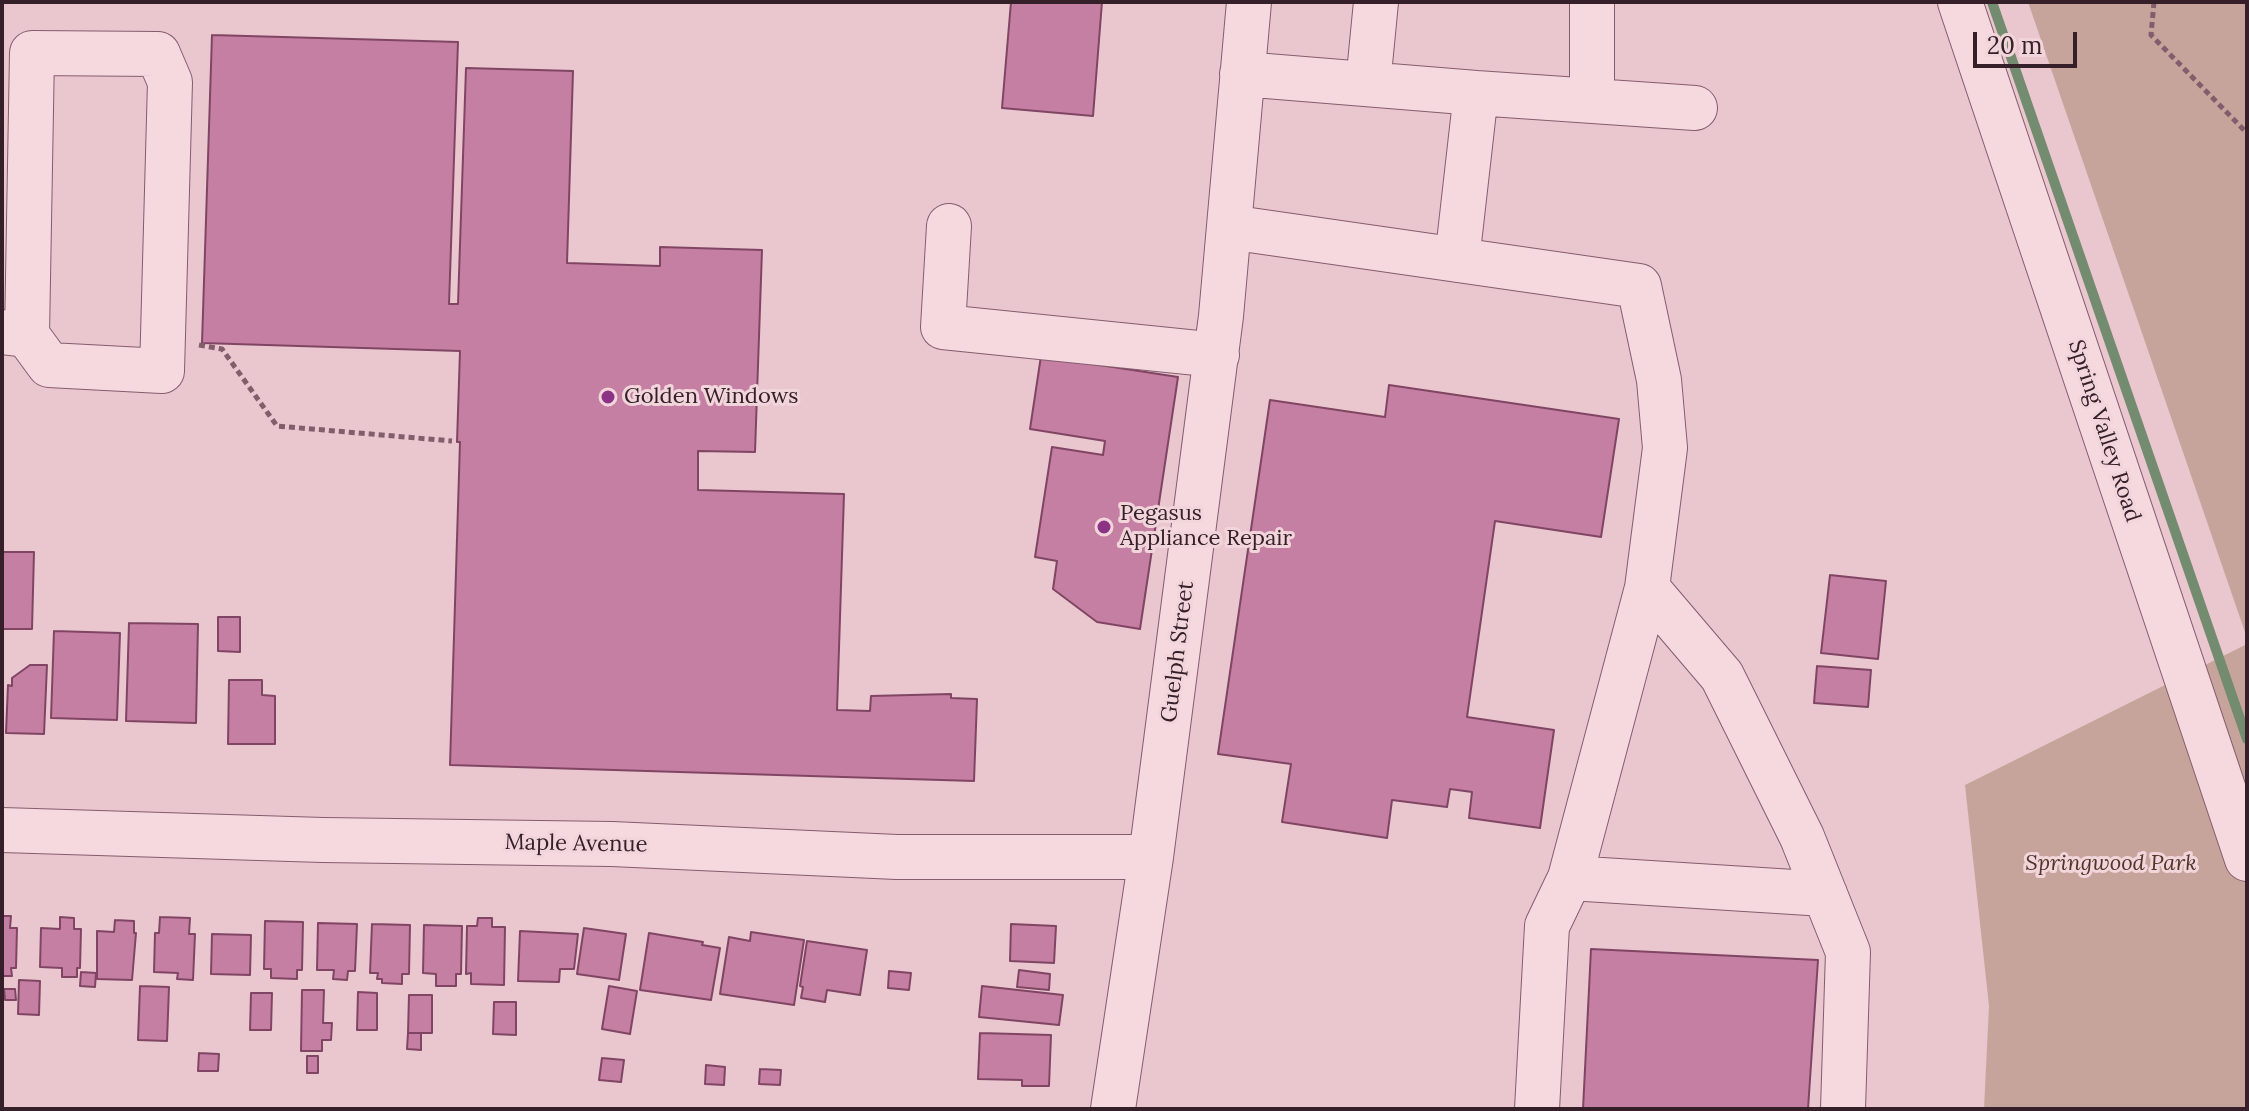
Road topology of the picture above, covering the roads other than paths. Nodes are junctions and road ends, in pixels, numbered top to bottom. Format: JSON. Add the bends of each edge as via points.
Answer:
{"nodes":[{"id":1,"x":1249,"y":2,"type":"edge"},
{"id":2,"x":1376,"y":2,"type":"edge"},
{"id":3,"x":1592,"y":2,"type":"edge"},
{"id":4,"x":1960,"y":2,"type":"edge"},
{"id":5,"x":1242,"y":74,"type":"junction"},
{"id":6,"x":1368,"y":84,"type":"junction"},
{"id":7,"x":1476,"y":93,"type":"junction"},
{"id":8,"x":1592,"y":101,"type":"junction"},
{"id":9,"x":1695,"y":108,"type":"dead end"},
{"id":10,"x":949,"y":226,"type":"dead end"},
{"id":11,"x":1229,"y":227,"type":"junction"},
{"id":12,"x":1457,"y":260,"type":"junction"},
{"id":13,"x":15,"y":334,"type":"edge"},
{"id":14,"x":1217,"y":355,"type":"junction"},
{"id":15,"x":1647,"y":588,"type":"junction"},
{"id":16,"x":2,"y":830,"type":"edge"},
{"id":17,"x":1151,"y":857,"type":"junction"},
{"id":18,"x":2247,"y":859,"type":"edge"},
{"id":19,"x":1570,"y":878,"type":"junction"},
{"id":20,"x":1825,"y":894,"type":"junction"},
{"id":21,"x":1113,"y":1109,"type":"edge"},
{"id":22,"x":1537,"y":1109,"type":"edge"},
{"id":23,"x":1843,"y":1109,"type":"edge"}],
"edges":[{"from":1,"to":5,"type":"street","name":"Guelph Street"},
{"from":2,"to":6,"type":"street"},
{"from":3,"to":8,"type":"street"},
{"from":4,"to":18,"type":"street","name":"Spring Valley Road"},
{"from":5,"to":6,"type":"street"},
{"from":5,"to":11,"type":"street","name":"Guelph Street"},
{"from":6,"to":7,"type":"street"},
{"from":7,"to":8,"type":"street"},
{"from":7,"to":12,"type":"street"},
{"from":8,"to":9,"type":"street"},
{"from":10,"to":14,"type":"street","via":[[943,327]]},
{"from":11,"to":12,"type":"street"},
{"from":11,"to":14,"type":"street","name":"Guelph Street"},
{"from":12,"to":15,"type":"street","via":[[1639,286],[1659,380],[1665,448]]},
{"from":13,"to":13,"type":"street","via":[[49,365],[162,371],[170,82],[158,54],[32,53]]},
{"from":14,"to":17,"type":"street","name":"Guelph Street"},
{"from":15,"to":19,"type":"street"},
{"from":15,"to":20,"type":"street","via":[[1722,676]]},
{"from":16,"to":17,"type":"street","name":"Maple Avenue","via":[[612,844],[897,857]]},
{"from":17,"to":21,"type":"street","name":"Guelph Street"},
{"from":19,"to":20,"type":"street"},
{"from":19,"to":22,"type":"street","via":[[1547,926]]},
{"from":20,"to":23,"type":"street","via":[[1848,952]]}]}
